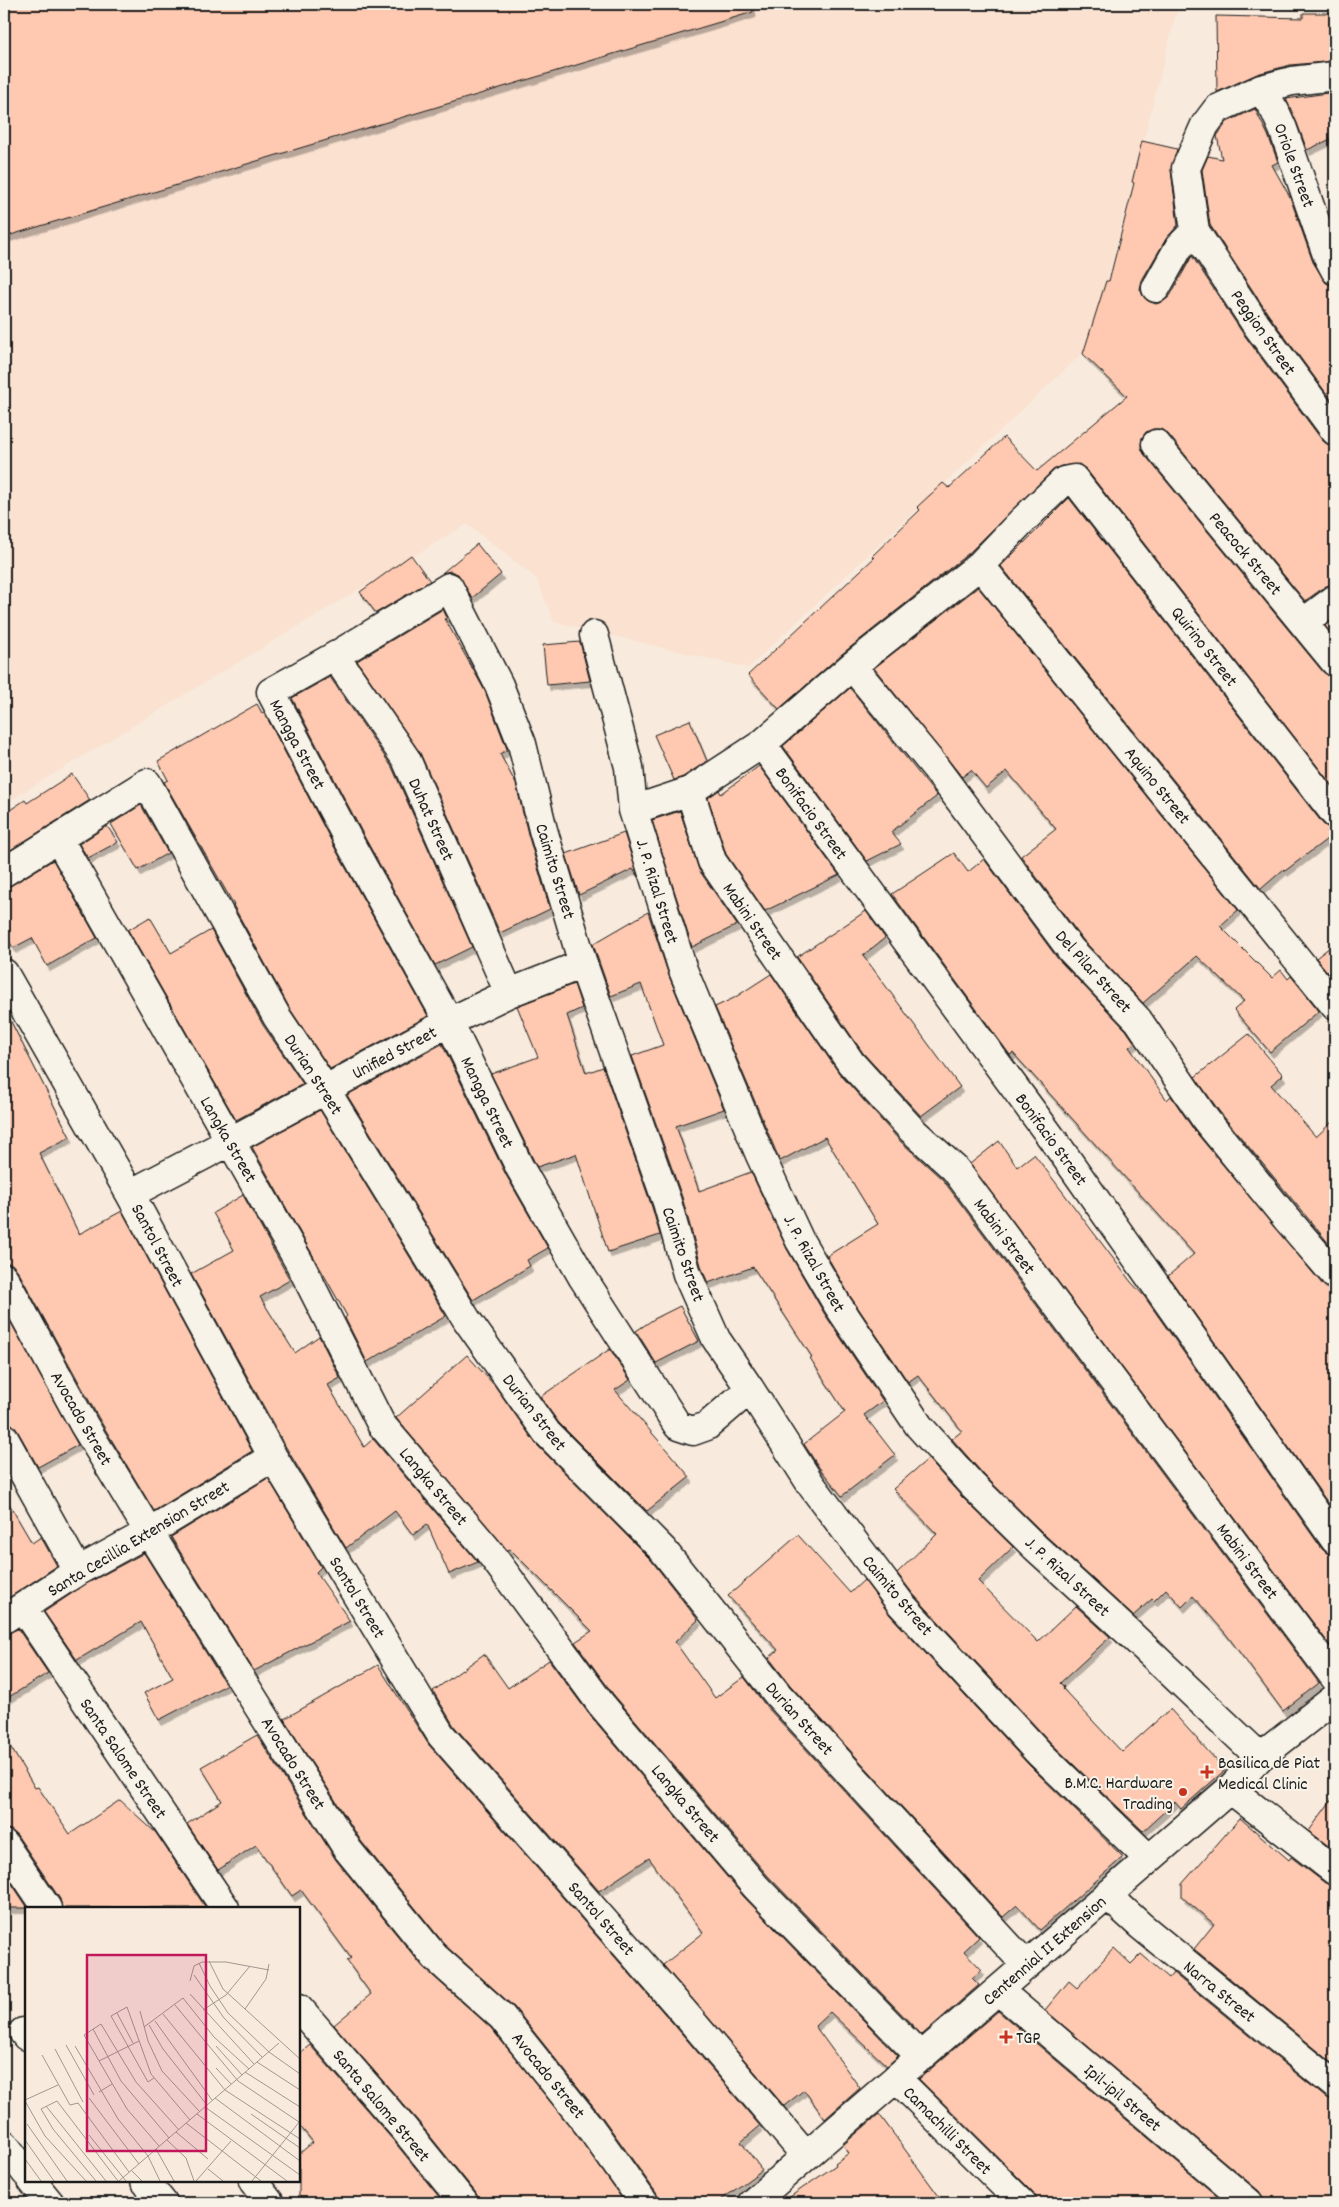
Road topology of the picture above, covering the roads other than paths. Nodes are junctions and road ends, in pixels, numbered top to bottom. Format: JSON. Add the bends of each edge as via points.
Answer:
{"nodes":[{"id":1,"x":1335,"y":76,"type":"edge"},
{"id":2,"x":1261,"y":90,"type":"junction"},
{"id":3,"x":1195,"y":231,"type":"junction"},
{"id":4,"x":1335,"y":270,"type":"edge"},
{"id":5,"x":1156,"y":288,"type":"dead end"},
{"id":6,"x":1335,"y":431,"type":"edge"},
{"id":7,"x":1156,"y":444,"type":"dead end"},
{"id":8,"x":980,"y":565,"type":"junction"},
{"id":9,"x":1335,"y":599,"type":"edge"},
{"id":10,"x":1304,"y":622,"type":"junction"},
{"id":11,"x":594,"y":635,"type":"dead end"},
{"id":12,"x":335,"y":656,"type":"junction"},
{"id":13,"x":1335,"y":662,"type":"edge"},
{"id":14,"x":852,"y":666,"type":"junction"},
{"id":15,"x":762,"y":744,"type":"junction"},
{"id":16,"x":690,"y":791,"type":"junction"},
{"id":17,"x":633,"y":810,"type":"junction"},
{"id":18,"x":1335,"y":814,"type":"edge"},
{"id":19,"x":58,"y":838,"type":"junction"},
{"id":20,"x":4,"y":872,"type":"edge"},
{"id":21,"x":584,"y":964,"type":"junction"},
{"id":22,"x":4,"y":973,"type":"edge"},
{"id":23,"x":509,"y":993,"type":"junction"},
{"id":24,"x":1335,"y":1006,"type":"edge"},
{"id":25,"x":449,"y":1022,"type":"junction"},
{"id":26,"x":325,"y":1089,"type":"junction"},
{"id":27,"x":231,"y":1142,"type":"junction"},
{"id":28,"x":130,"y":1194,"type":"junction"},
{"id":29,"x":1335,"y":1274,"type":"edge"},
{"id":30,"x":4,"y":1278,"type":"edge"},
{"id":31,"x":750,"y":1389,"type":"junction"},
{"id":32,"x":4,"y":1438,"type":"edge"},
{"id":33,"x":273,"y":1456,"type":"junction"},
{"id":34,"x":148,"y":1532,"type":"junction"},
{"id":35,"x":1335,"y":1540,"type":"edge"},
{"id":36,"x":78,"y":1571,"type":"junction"},
{"id":37,"x":13,"y":1613,"type":"edge"},
{"id":38,"x":1335,"y":1678,"type":"edge"},
{"id":39,"x":1330,"y":1711,"type":"edge"},
{"id":40,"x":1260,"y":1757,"type":"junction"},
{"id":41,"x":1230,"y":1789,"type":"junction"},
{"id":42,"x":4,"y":1844,"type":"edge"},
{"id":43,"x":1149,"y":1859,"type":"junction"},
{"id":44,"x":1335,"y":1871,"type":"edge"},
{"id":45,"x":1107,"y":1895,"type":"junction"},
{"id":46,"x":46,"y":1907,"type":"edge"},
{"id":47,"x":224,"y":1907,"type":"edge"},
{"id":48,"x":1026,"y":1966,"type":"junction"},
{"id":49,"x":998,"y":1990,"type":"junction"},
{"id":50,"x":300,"y":2009,"type":"edge"},
{"id":51,"x":921,"y":2056,"type":"junction"},
{"id":52,"x":896,"y":2078,"type":"junction"},
{"id":53,"x":1335,"y":2085,"type":"edge"},
{"id":54,"x":4,"y":2144,"type":"edge"},
{"id":55,"x":806,"y":2156,"type":"junction"},
{"id":56,"x":25,"y":2172,"type":"edge"},
{"id":57,"x":33,"y":2182,"type":"edge"},
{"id":58,"x":146,"y":2182,"type":"edge"},
{"id":59,"x":254,"y":2182,"type":"edge"},
{"id":60,"x":766,"y":2199,"type":"edge"},
{"id":61,"x":50,"y":2203,"type":"edge"},
{"id":62,"x":163,"y":2203,"type":"edge"},
{"id":63,"x":270,"y":2203,"type":"edge"},
{"id":64,"x":464,"y":2203,"type":"edge"},
{"id":65,"x":644,"y":2203,"type":"edge"},
{"id":66,"x":1022,"y":2203,"type":"edge"},
{"id":67,"x":1248,"y":2203,"type":"edge"}],
"edges":[{"from":1,"to":2,"type":"street","via":[[1292,81]]},
{"from":2,"to":3,"type":"street","via":[[1217,109],[1205,125],[1186,168]]},
{"from":2,"to":4,"type":"street","name":"Oriole Street","via":[[1283,129]]},
{"from":3,"to":5,"type":"street","via":[[1179,247]]},
{"from":3,"to":6,"type":"street","name":"Peggion Street","via":[[1255,323]]},
{"from":7,"to":10,"type":"street","name":"Peacock Street"},
{"from":8,"to":14,"type":"street"},
{"from":8,"to":18,"type":"street","name":"Quirino Street","via":[[1064,481],[1074,479]]},
{"from":8,"to":24,"type":"street","name":"Aquino Street"},
{"from":9,"to":10,"type":"street"},
{"from":10,"to":13,"type":"street","name":"Peacock Street"},
{"from":11,"to":17,"type":"street","name":"J. P. Rizal Street","via":[[629,767]]},
{"from":12,"to":21,"type":"street","name":"Caimito Street","via":[[449,587],[499,685],[522,744]]},
{"from":12,"to":23,"type":"street","name":"Duhat Street","via":[[406,759]]},
{"from":12,"to":25,"type":"street","name":"Mangga Street","via":[[271,692]]},
{"from":14,"to":15,"type":"street"},
{"from":14,"to":29,"type":"street","name":"Del Pilar Street","via":[[935,767],[1071,950],[1138,1020],[1206,1120]]},
{"from":15,"to":16,"type":"street"},
{"from":15,"to":35,"type":"street","name":"Bonifacio Street","via":[[1062,1152]]},
{"from":16,"to":17,"type":"street"},
{"from":16,"to":38,"type":"street","name":"Mabini Street","via":[[712,861],[851,1063],[912,1130],[955,1169]]},
{"from":17,"to":40,"type":"street","name":"J. P. Rizal Street","via":[[683,970],[760,1155],[796,1232],[837,1304],[919,1426],[973,1486]]},
{"from":19,"to":20,"type":"street"},
{"from":19,"to":26,"type":"street","name":"Durian Street","via":[[147,783],[277,1017]]},
{"from":19,"to":27,"type":"street","name":"Langka Street"},
{"from":21,"to":23,"type":"street","name":"Unified Street"},
{"from":21,"to":31,"type":"street","name":"Caimito Street","via":[[667,1202],[687,1274],[716,1339]]},
{"from":22,"to":28,"type":"street","name":"Santol Street"},
{"from":23,"to":25,"type":"street","name":"Unified Street"},
{"from":25,"to":26,"type":"street","name":"Unified Street"},
{"from":25,"to":31,"type":"street","name":"Mangga Street","via":[[520,1168],[584,1278],[678,1426],[693,1431],[707,1426]]},
{"from":26,"to":27,"type":"street","name":"Unified Street"},
{"from":26,"to":48,"type":"street","name":"Durian Street","via":[[467,1320],[547,1433],[663,1550],[778,1695]]},
{"from":27,"to":28,"type":"street","name":"Unified Street"},
{"from":27,"to":51,"type":"street","name":"Langka Street","via":[[299,1262],[381,1424],[488,1550],[602,1704],[756,1887]]},
{"from":28,"to":33,"type":"street","name":"Santol Street"},
{"from":30,"to":34,"type":"street","name":"Avocado Street","via":[[84,1425]]},
{"from":31,"to":43,"type":"street","name":"Caimito Street","via":[[812,1486],[901,1604],[1040,1754]]},
{"from":32,"to":36,"type":"street"},
{"from":33,"to":34,"type":"street","name":"Santa Cecillia Extension Street"},
{"from":33,"to":55,"type":"street","name":"Santol Street","via":[[441,1735]]},
{"from":34,"to":36,"type":"street","name":"Santa Cecillia Extension Street"},
{"from":34,"to":65,"type":"street","name":"Avocado Street","via":[[348,1850],[435,1956],[502,2017],[590,2126]]},
{"from":36,"to":37,"type":"street","name":"Santa Cecillia Extension Street"},
{"from":37,"to":47,"type":"street","name":"Santa Salome Street"},
{"from":39,"to":40,"type":"street","name":"Centennial II Extension"},
{"from":40,"to":41,"type":"street","name":"Centennial II Extension"},
{"from":41,"to":43,"type":"street","name":"Centennial II Extension"},
{"from":41,"to":44,"type":"street"},
{"from":42,"to":46,"type":"street"},
{"from":43,"to":45,"type":"street","name":"Centennial II Extension"},
{"from":45,"to":48,"type":"street","name":"Centennial II Extension"},
{"from":45,"to":53,"type":"street","name":"Narra Street","via":[[1140,1926]]},
{"from":48,"to":49,"type":"street","name":"Centennial II Extension"},
{"from":49,"to":51,"type":"street","name":"Centennial II Extension"},
{"from":49,"to":67,"type":"street","name":"Ipil-ipil Street"},
{"from":50,"to":64,"type":"street","name":"Santa Salome Street"},
{"from":51,"to":52,"type":"street","name":"Centennial II Extension"},
{"from":52,"to":55,"type":"street","name":"Centennial II Extension"},
{"from":52,"to":66,"type":"street","name":"Camachilli Street"},
{"from":54,"to":56,"type":"street"},
{"from":55,"to":60,"type":"street","name":"Centennial II Extension"},
{"from":57,"to":61,"type":"street"},
{"from":58,"to":62,"type":"street"},
{"from":59,"to":63,"type":"street"}]}
